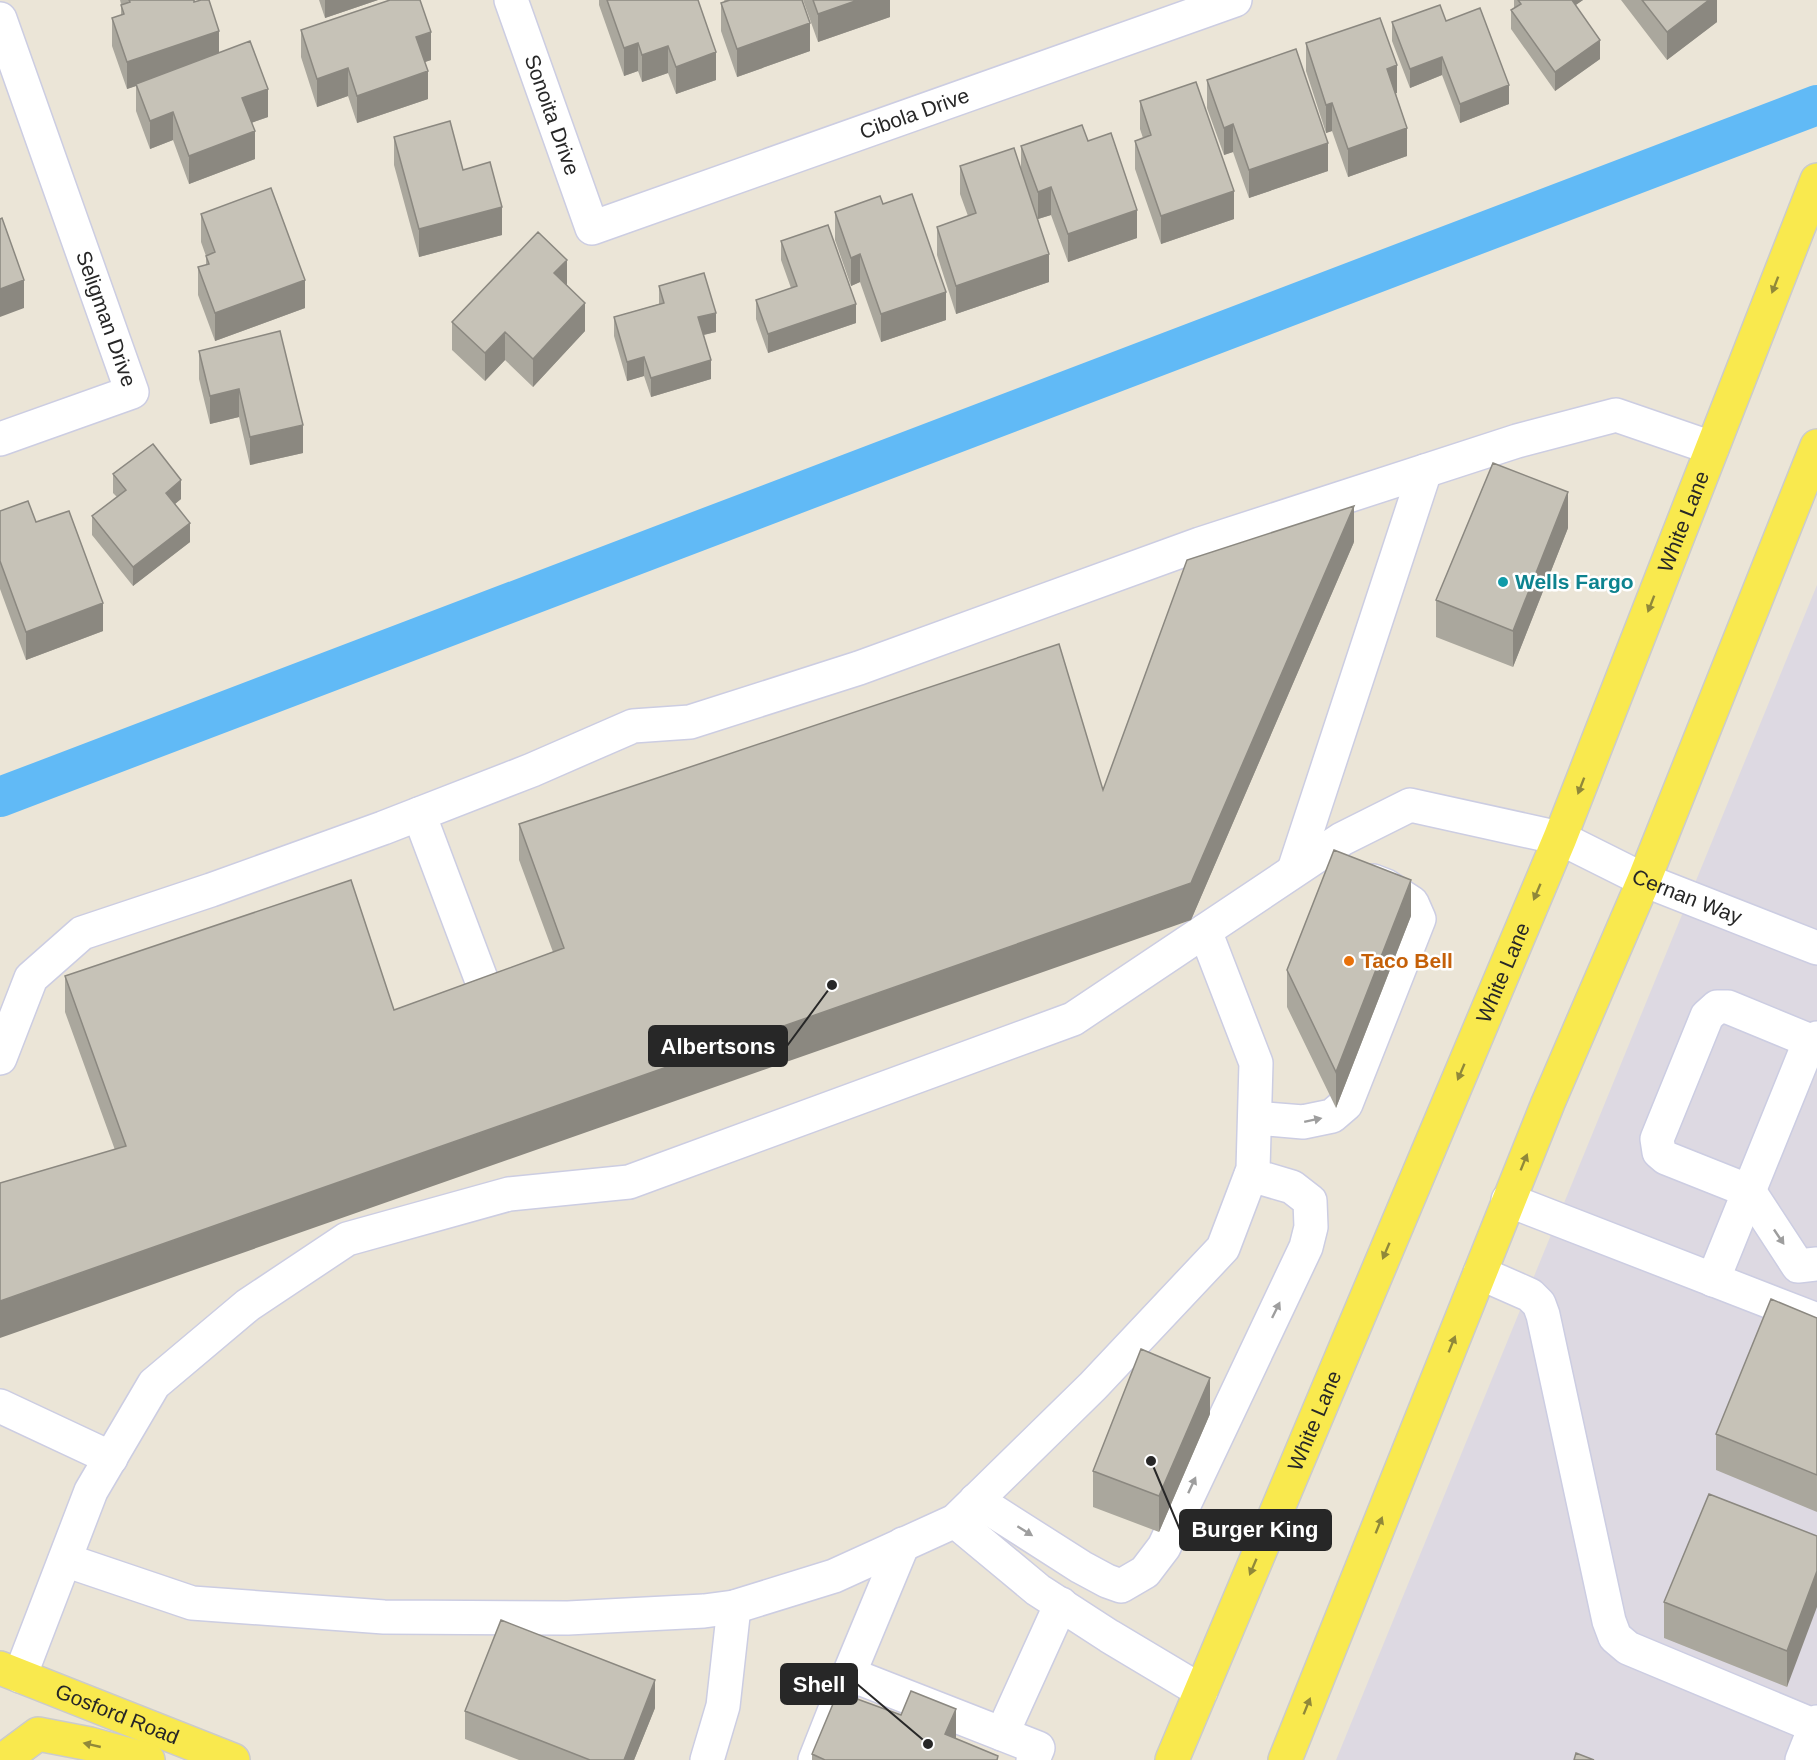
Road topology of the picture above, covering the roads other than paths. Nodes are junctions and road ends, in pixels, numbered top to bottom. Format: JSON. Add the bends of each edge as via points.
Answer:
{"nodes":[{"id":1,"x":511,"y":0,"type":"edge"},
{"id":2,"x":1235,"y":0,"type":"edge"},
{"id":3,"x":0,"y":19,"type":"edge"},
{"id":4,"x":1817,"y":180,"type":"edge"},
{"id":5,"x":592,"y":228,"type":"joint"},
{"id":6,"x":0,"y":439,"type":"edge"},
{"id":7,"x":1817,"y":446,"type":"edge"},
{"id":8,"x":1712,"y":448,"type":"junction"},
{"id":9,"x":1425,"y":471,"type":"junction"},
{"id":10,"x":419,"y":814,"type":"junction"},
{"id":11,"x":1560,"y":838,"type":"junction"},
{"id":12,"x":1302,"y":865,"type":"junction"},
{"id":13,"x":1644,"y":880,"type":"junction"},
{"id":14,"x":1205,"y":931,"type":"junction"},
{"id":15,"x":1817,"y":948,"type":"edge"},
{"id":16,"x":483,"y":984,"type":"edge"},
{"id":17,"x":14,"y":991,"type":"edge"},
{"id":18,"x":1815,"y":1040,"type":"edge"},
{"id":19,"x":0,"y":1058,"type":"edge"},
{"id":20,"x":1255,"y":1118,"type":"junction"},
{"id":21,"x":1251,"y":1175,"type":"junction"},
{"id":22,"x":1749,"y":1191,"type":"junction"},
{"id":23,"x":1508,"y":1200,"type":"junction"},
{"id":24,"x":1817,"y":1264,"type":"edge"},
{"id":25,"x":1480,"y":1273,"type":"junction"},
{"id":26,"x":1713,"y":1280,"type":"junction"},
{"id":27,"x":1817,"y":1320,"type":"edge"},
{"id":28,"x":1,"y":1409,"type":"edge"},
{"id":29,"x":111,"y":1458,"type":"junction"},
{"id":30,"x":965,"y":1511,"type":"junction"},
{"id":31,"x":903,"y":1544,"type":"junction"},
{"id":32,"x":65,"y":1560,"type":"junction"},
{"id":33,"x":1061,"y":1604,"type":"junction"},
{"id":34,"x":734,"y":1607,"type":"junction"},
{"id":35,"x":849,"y":1674,"type":"junction"},
{"id":36,"x":7,"y":1675,"type":"edge"},
{"id":37,"x":1201,"y":1691,"type":"junction"},
{"id":38,"x":895,"y":1692,"type":"junction"},
{"id":39,"x":883,"y":1722,"type":"edge"},
{"id":40,"x":1816,"y":1724,"type":"edge"},
{"id":41,"x":988,"y":1737,"type":"junction"},
{"id":42,"x":3,"y":1760,"type":"edge"},
{"id":43,"x":148,"y":1760,"type":"edge"},
{"id":44,"x":233,"y":1760,"type":"edge"},
{"id":45,"x":707,"y":1760,"type":"edge"},
{"id":46,"x":814,"y":1760,"type":"edge"},
{"id":47,"x":1033,"y":1760,"type":"edge"},
{"id":48,"x":1172,"y":1760,"type":"edge"},
{"id":49,"x":1285,"y":1760,"type":"edge"},
{"id":50,"x":1802,"y":1760,"type":"edge"}],
"edges":[{"from":1,"to":5,"type":"street","name":"Sonoita Drive"},
{"from":2,"to":5,"type":"street","name":"Cibola Drive"},
{"from":3,"to":6,"type":"street","name":"Seligman Drive","via":[[132,392]]},
{"from":4,"to":8,"type":"main road","name":"White Lane","one_way":true},
{"from":7,"to":13,"type":"main road"},
{"from":8,"to":9,"type":"street","via":[[1616,415]]},
{"from":8,"to":11,"type":"main road","name":"White Lane","one_way":true},
{"from":9,"to":10,"type":"street","via":[[1200,544],[859,668],[690,722],[633,726]]},
{"from":9,"to":12,"type":"street"},
{"from":10,"to":16,"type":"street"},
{"from":10,"to":17,"type":"street","via":[[82,933]]},
{"from":11,"to":12,"type":"street","name":"Cernan Way","via":[[1410,805],[1342,839]]},
{"from":11,"to":13,"type":"street","name":"Cernan Way"},
{"from":11,"to":37,"type":"main road","name":"White Lane","one_way":true},
{"from":12,"to":14,"type":"street","name":"Cernan Way"},
{"from":20,"to":12,"type":"street","one_way":true,"via":[[1303,1122],[1332,1116],[1346,1104],[1419,919],[1412,903],[1386,886]]},
{"from":13,"to":15,"type":"street","name":"Cernan Way"},
{"from":23,"to":13,"type":"main road","one_way":true},
{"from":14,"to":20,"type":"street","via":[[1256,1063]]},
{"from":14,"to":29,"type":"street","name":"Cernan Way","via":[[1073,1019],[630,1182],[509,1194],[347,1239],[248,1305],[154,1384]]},
{"from":17,"to":19,"type":"street"},
{"from":18,"to":22,"type":"street","via":[[1807,1048]]},
{"from":18,"to":22,"type":"street","via":[[1728,1007],[1717,1007],[1707,1016],[1657,1139],[1659,1152]]},
{"from":20,"to":21,"type":"street"},
{"from":21,"to":30,"type":"street","via":[[1223,1248],[1094,1386]]},
{"from":30,"to":21,"type":"street","one_way":true,"via":[[1121,1586],[1145,1572],[1164,1547],[1306,1247],[1311,1227],[1310,1201],[1292,1187]]},
{"from":22,"to":24,"type":"street","one_way":true,"via":[[1798,1266]]},
{"from":22,"to":26,"type":"street"},
{"from":23,"to":25,"type":"main road"},
{"from":23,"to":26,"type":"street"},
{"from":25,"to":40,"type":"street","via":[[1530,1295],[1539,1304],[1615,1637],[1628,1648]]},
{"from":49,"to":25,"type":"main road","one_way":true},
{"from":26,"to":27,"type":"street"},
{"from":28,"to":29,"type":"street"},
{"from":29,"to":32,"type":"street","name":"Cernan Way","via":[[92,1491]]},
{"from":30,"to":31,"type":"street"},
{"from":30,"to":33,"type":"street","via":[[1038,1590]]},
{"from":31,"to":34,"type":"street","via":[[834,1576]]},
{"from":31,"to":35,"type":"street"},
{"from":32,"to":34,"type":"street","via":[[192,1603],[384,1617],[568,1618]]},
{"from":32,"to":36,"type":"street","name":"Cernan Way"},
{"from":33,"to":37,"type":"street"},
{"from":33,"to":41,"type":"street"},
{"from":34,"to":45,"type":"street","via":[[723,1706]]},
{"from":35,"to":38,"type":"street"},
{"from":35,"to":46,"type":"street"},
{"from":36,"to":44,"type":"main road","name":"Gosford Road"},
{"from":37,"to":48,"type":"main road","name":"White Lane"},
{"from":38,"to":39,"type":"street"},
{"from":38,"to":41,"type":"street"},
{"from":40,"to":50,"type":"street"},
{"from":41,"to":47,"type":"street","via":[[1038,1748]]},
{"from":43,"to":42,"type":"main road","one_way":true,"via":[[38,1734]]}]}
